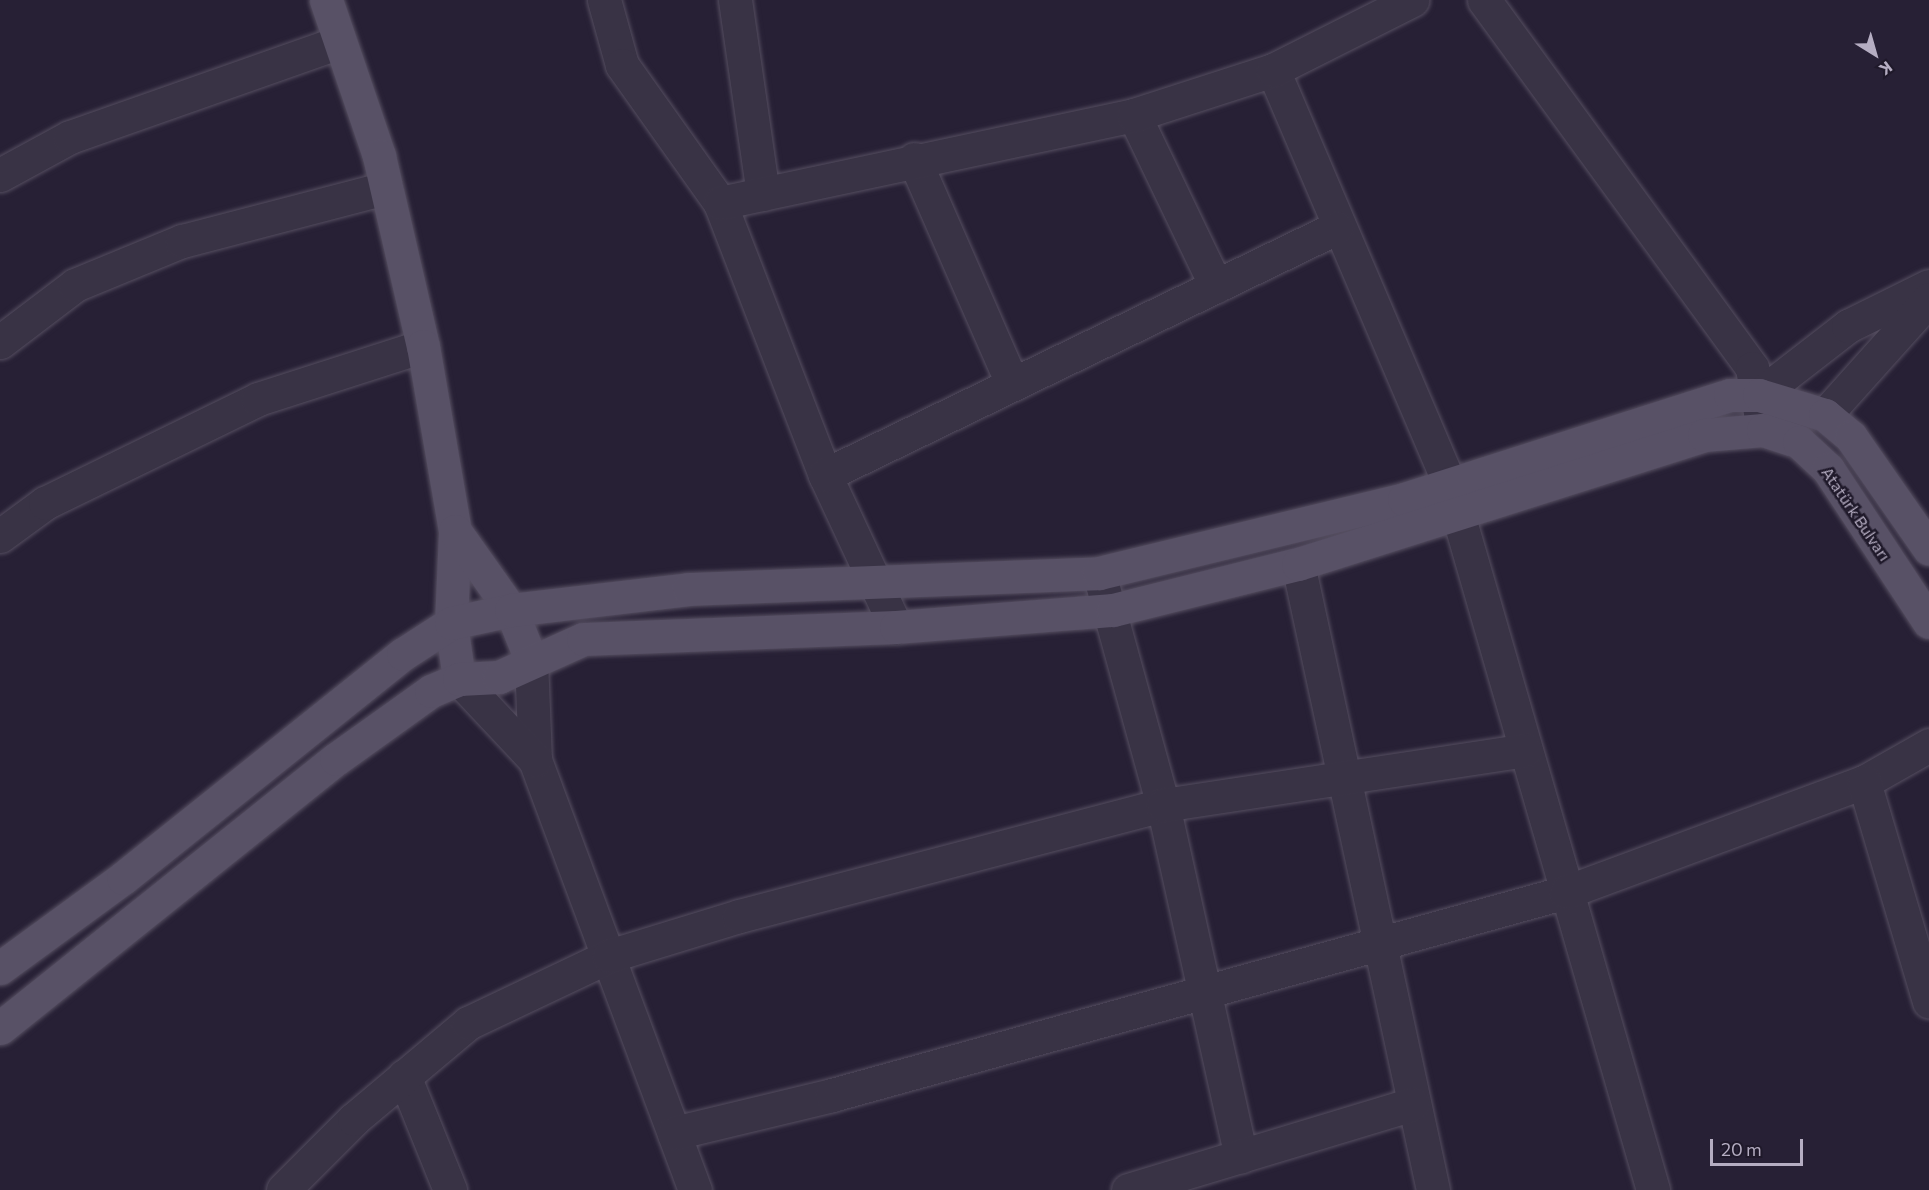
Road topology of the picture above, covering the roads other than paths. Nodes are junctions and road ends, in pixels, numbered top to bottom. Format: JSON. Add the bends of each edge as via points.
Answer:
{"nodes":[{"id":1,"x":326,"y":0,"type":"edge"},
{"id":2,"x":604,"y":0,"type":"edge"},
{"id":3,"x":735,"y":0,"type":"edge"},
{"id":4,"x":1412,"y":0,"type":"edge"},
{"id":5,"x":1484,"y":0,"type":"edge"},
{"id":6,"x":340,"y":42,"type":"junction"},
{"id":7,"x":1273,"y":70,"type":"junction"},
{"id":8,"x":1134,"y":115,"type":"junction"},
{"id":9,"x":914,"y":159,"type":"junction"},
{"id":10,"x":0,"y":175,"type":"edge"},
{"id":11,"x":386,"y":188,"type":"junction"},
{"id":12,"x":763,"y":194,"type":"junction"},
{"id":13,"x":720,"y":203,"type":"junction"},
{"id":14,"x":1336,"y":228,"type":"junction"},
{"id":15,"x":1216,"y":286,"type":"junction"},
{"id":16,"x":1929,"y":286,"type":"edge"},
{"id":17,"x":1929,"y":299,"type":"edge"},
{"id":18,"x":0,"y":342,"type":"edge"},
{"id":19,"x":423,"y":346,"type":"junction"},
{"id":20,"x":1012,"y":383,"type":"junction"},
{"id":21,"x":1759,"y":395,"type":"junction"},
{"id":22,"x":1825,"y":415,"type":"junction"},
{"id":23,"x":1763,"y":430,"type":"junction"},
{"id":24,"x":825,"y":475,"type":"junction"},
{"id":25,"x":1449,"y":483,"type":"junction"},
{"id":26,"x":1459,"y":516,"type":"junction"},
{"id":27,"x":455,"y":531,"type":"junction"},
{"id":28,"x":0,"y":536,"type":"edge"},
{"id":29,"x":1929,"y":549,"type":"edge"},
{"id":30,"x":1298,"y":564,"type":"junction"},
{"id":31,"x":1099,"y":573,"type":"junction"},
{"id":32,"x":878,"y":585,"type":"junction"},
{"id":33,"x":511,"y":610,"type":"junction"},
{"id":34,"x":1113,"y":610,"type":"junction"},
{"id":35,"x":1929,"y":622,"type":"edge"},
{"id":36,"x":451,"y":623,"type":"junction"},
{"id":37,"x":896,"y":627,"type":"junction"},
{"id":38,"x":531,"y":660,"type":"junction"},
{"id":39,"x":459,"y":679,"type":"junction"},
{"id":40,"x":1929,"y":745,"type":"edge"},
{"id":41,"x":1526,"y":750,"type":"junction"},
{"id":42,"x":535,"y":760,"type":"junction"},
{"id":43,"x":1340,"y":777,"type":"junction"},
{"id":44,"x":1864,"y":782,"type":"junction"},
{"id":45,"x":1164,"y":805,"type":"junction"},
{"id":46,"x":1566,"y":892,"type":"junction"},
{"id":47,"x":1378,"y":945,"type":"junction"},
{"id":48,"x":609,"y":956,"type":"junction"},
{"id":49,"x":0,"y":968,"type":"edge"},
{"id":50,"x":1204,"y":988,"type":"junction"},
{"id":51,"x":1929,"y":1002,"type":"edge"},
{"id":52,"x":0,"y":1028,"type":"edge"},
{"id":53,"x":404,"y":1076,"type":"junction"},
{"id":54,"x":1412,"y":1104,"type":"junction"},
{"id":55,"x":674,"y":1133,"type":"junction"},
{"id":56,"x":1241,"y":1156,"type":"junction"},
{"id":57,"x":283,"y":1190,"type":"edge"},
{"id":58,"x":450,"y":1190,"type":"edge"},
{"id":59,"x":694,"y":1190,"type":"edge"},
{"id":60,"x":1128,"y":1190,"type":"edge"},
{"id":61,"x":1433,"y":1190,"type":"edge"},
{"id":62,"x":1653,"y":1190,"type":"edge"}],
"edges":[{"from":1,"to":6,"type":"main road"},
{"from":2,"to":13,"type":"street","via":[[622,65]]},
{"from":3,"to":12,"type":"street"},
{"from":4,"to":7,"type":"street"},
{"from":5,"to":21,"type":"street","via":[[1752,368]]},
{"from":6,"to":10,"type":"street","via":[[70,137]]},
{"from":6,"to":11,"type":"main road"},
{"from":7,"to":8,"type":"street"},
{"from":7,"to":14,"type":"street"},
{"from":8,"to":9,"type":"street"},
{"from":8,"to":15,"type":"street"},
{"from":9,"to":12,"type":"street"},
{"from":9,"to":20,"type":"street"},
{"from":11,"to":18,"type":"street","via":[[182,241],[75,285]]},
{"from":11,"to":19,"type":"main road"},
{"from":12,"to":13,"type":"street"},
{"from":13,"to":24,"type":"street"},
{"from":14,"to":15,"type":"street"},
{"from":14,"to":25,"type":"street"},
{"from":15,"to":20,"type":"street"},
{"from":16,"to":21,"type":"street","via":[[1848,326]]},
{"from":17,"to":22,"type":"street"},
{"from":19,"to":27,"type":"main road"},
{"from":19,"to":28,"type":"street","via":[[258,399],[45,503]]},
{"from":20,"to":24,"type":"street"},
{"from":21,"to":22,"type":"main road"},
{"from":21,"to":23,"type":"street"},
{"from":21,"to":25,"type":"main road","via":[[1696,402]]},
{"from":22,"to":29,"type":"main road","via":[[1851,437]]},
{"from":23,"to":26,"type":"main road","via":[[1704,435]]},
{"from":23,"to":35,"type":"main road","name":"Atatürk Bulvarı","via":[[1799,442],[1828,469]]},
{"from":24,"to":32,"type":"street"},
{"from":25,"to":26,"type":"street"},
{"from":25,"to":31,"type":"main road","via":[[1299,527]]},
{"from":26,"to":30,"type":"main road"},
{"from":26,"to":41,"type":"street"},
{"from":27,"to":33,"type":"main road"},
{"from":27,"to":36,"type":"main road"},
{"from":30,"to":34,"type":"main road"},
{"from":30,"to":43,"type":"street"},
{"from":31,"to":32,"type":"main road"},
{"from":31,"to":34,"type":"street"},
{"from":32,"to":33,"type":"main road","via":[[689,588]]},
{"from":32,"to":37,"type":"street"},
{"from":33,"to":36,"type":"main road"},
{"from":33,"to":38,"type":"main road"},
{"from":34,"to":37,"type":"main road"},
{"from":34,"to":45,"type":"street"},
{"from":36,"to":39,"type":"main road"},
{"from":36,"to":49,"type":"main road","via":[[403,654],[123,878]]},
{"from":37,"to":38,"type":"main road","via":[[583,639]]},
{"from":38,"to":39,"type":"main road","via":[[499,677]]},
{"from":38,"to":42,"type":"street"},
{"from":39,"to":42,"type":"street"},
{"from":39,"to":52,"type":"main road","via":[[431,691],[336,759]]},
{"from":40,"to":44,"type":"street"},
{"from":41,"to":43,"type":"street"},
{"from":41,"to":46,"type":"street"},
{"from":42,"to":48,"type":"street"},
{"from":43,"to":45,"type":"street"},
{"from":43,"to":47,"type":"street"},
{"from":44,"to":46,"type":"street"},
{"from":44,"to":51,"type":"street"},
{"from":45,"to":48,"type":"street","via":[[740,916]]},
{"from":45,"to":50,"type":"street"},
{"from":46,"to":47,"type":"street"},
{"from":46,"to":62,"type":"street"},
{"from":47,"to":50,"type":"street"},
{"from":47,"to":54,"type":"street"},
{"from":48,"to":53,"type":"street","via":[[468,1023]]},
{"from":48,"to":55,"type":"street"},
{"from":50,"to":55,"type":"street","via":[[832,1095]]},
{"from":50,"to":56,"type":"street"},
{"from":53,"to":57,"type":"street"},
{"from":53,"to":58,"type":"street"},
{"from":54,"to":56,"type":"street"},
{"from":54,"to":61,"type":"street"},
{"from":55,"to":59,"type":"street"},
{"from":56,"to":60,"type":"street"}]}
